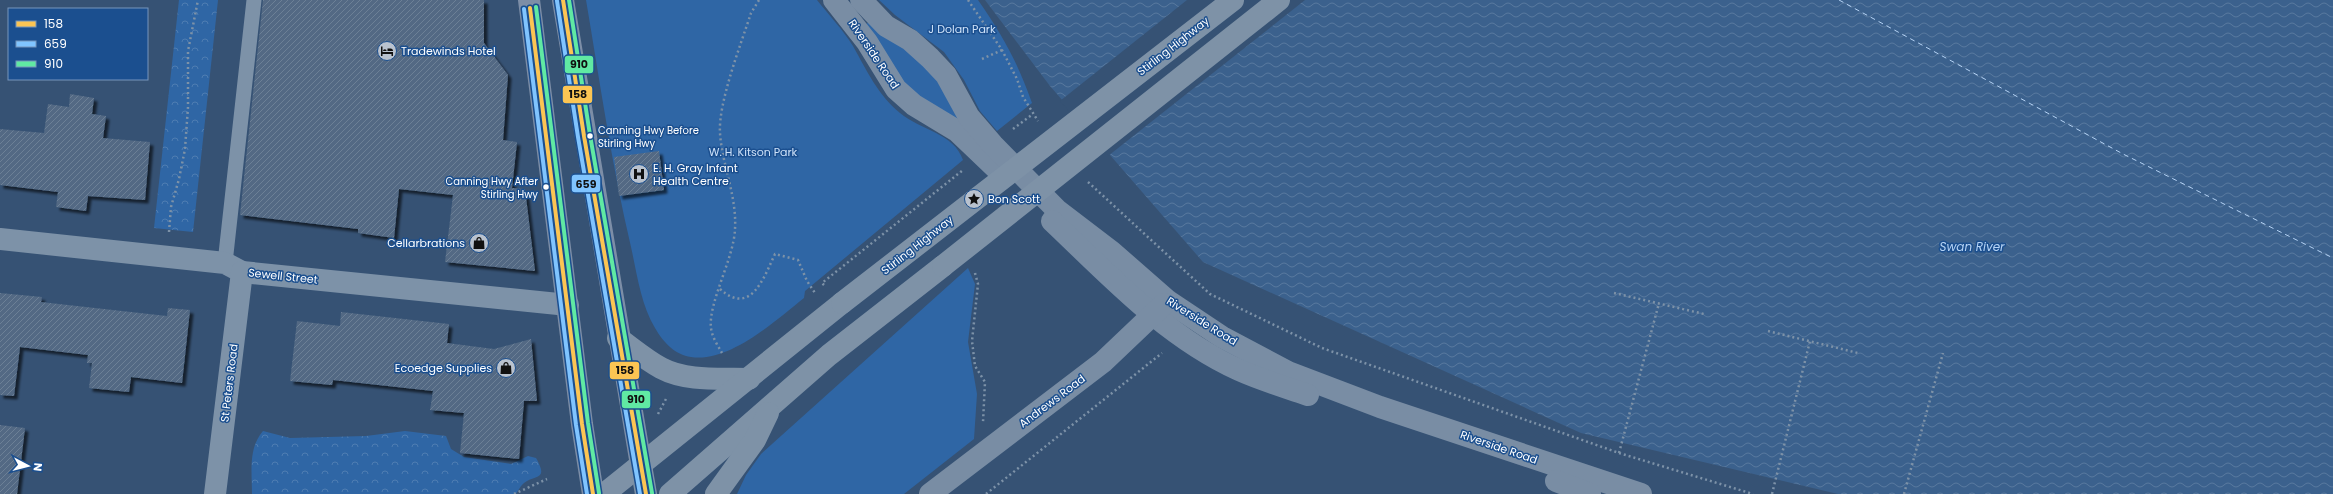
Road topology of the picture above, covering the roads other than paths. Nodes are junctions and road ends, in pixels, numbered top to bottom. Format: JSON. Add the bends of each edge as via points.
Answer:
{"nodes":[{"id":1,"x":254,"y":0,"type":"edge"},
{"id":2,"x":529,"y":0,"type":"edge"},
{"id":3,"x":563,"y":0,"type":"edge"},
{"id":4,"x":834,"y":0,"type":"edge"},
{"id":5,"x":861,"y":0,"type":"edge"},
{"id":6,"x":1233,"y":0,"type":"edge"},
{"id":7,"x":1279,"y":0,"type":"edge"},
{"id":8,"x":0,"y":239,"type":"edge"},
{"id":9,"x":234,"y":267,"type":"junction"},
{"id":10,"x":568,"y":305,"type":"junction"},
{"id":11,"x":1161,"y":308,"type":"junction"},
{"id":12,"x":618,"y":338,"type":"junction"},
{"id":13,"x":749,"y":379,"type":"junction"},
{"id":14,"x":773,"y":403,"type":"junction"},
{"id":15,"x":641,"y":465,"type":"junction"},
{"id":16,"x":215,"y":494,"type":"edge"},
{"id":17,"x":593,"y":494,"type":"edge"},
{"id":18,"x":604,"y":494,"type":"edge"},
{"id":19,"x":646,"y":494,"type":"edge"},
{"id":20,"x":670,"y":494,"type":"edge"},
{"id":21,"x":716,"y":494,"type":"edge"},
{"id":22,"x":930,"y":494,"type":"edge"},
{"id":23,"x":1590,"y":494,"type":"edge"},
{"id":24,"x":1641,"y":494,"type":"edge"}],
"edges":[{"from":1,"to":9,"type":"lane"},
{"from":2,"to":10,"type":"main road"},
{"from":3,"to":12,"type":"main road"},
{"from":4,"to":11,"type":"street","name":"Riverside Road","via":[[867,42],[896,89],[914,105],[957,130],[1023,195]]},
{"from":5,"to":11,"type":"street","name":"Riverside Road","via":[[886,26],[910,40],[930,58],[946,75],[969,117],[993,145],[1057,210],[1112,252]]},
{"from":6,"to":13,"type":"highway","name":"Stirling Highway","bridge":true,"via":[[842,303]]},
{"from":7,"to":14,"type":"highway","bridge":true},
{"from":8,"to":9,"type":"street","name":"Sewell Street","via":[[169,247]]},
{"from":9,"to":10,"type":"street","name":"Sewell Street"},
{"from":9,"to":16,"type":"street","name":"St Peters Road"},
{"from":10,"to":17,"type":"main road"},
{"from":11,"to":22,"type":"street","name":"Andrews Road","via":[[1103,362]]},
{"from":11,"to":23,"type":"street","name":"Riverside Road","via":[[1211,354],[1239,370]]},
{"from":11,"to":24,"type":"street","name":"Riverside Road","via":[[1288,372],[1380,407]]},
{"from":12,"to":13,"type":"highway","via":[[661,368],[678,374]]},
{"from":12,"to":15,"type":"main road"},
{"from":13,"to":15,"type":"highway","name":"Stirling Highway"},
{"from":14,"to":20,"type":"highway"},
{"from":14,"to":21,"type":"highway","via":[[755,440]]},
{"from":15,"to":18,"type":"highway","name":"Stirling Highway"},
{"from":15,"to":19,"type":"highway"}]}
